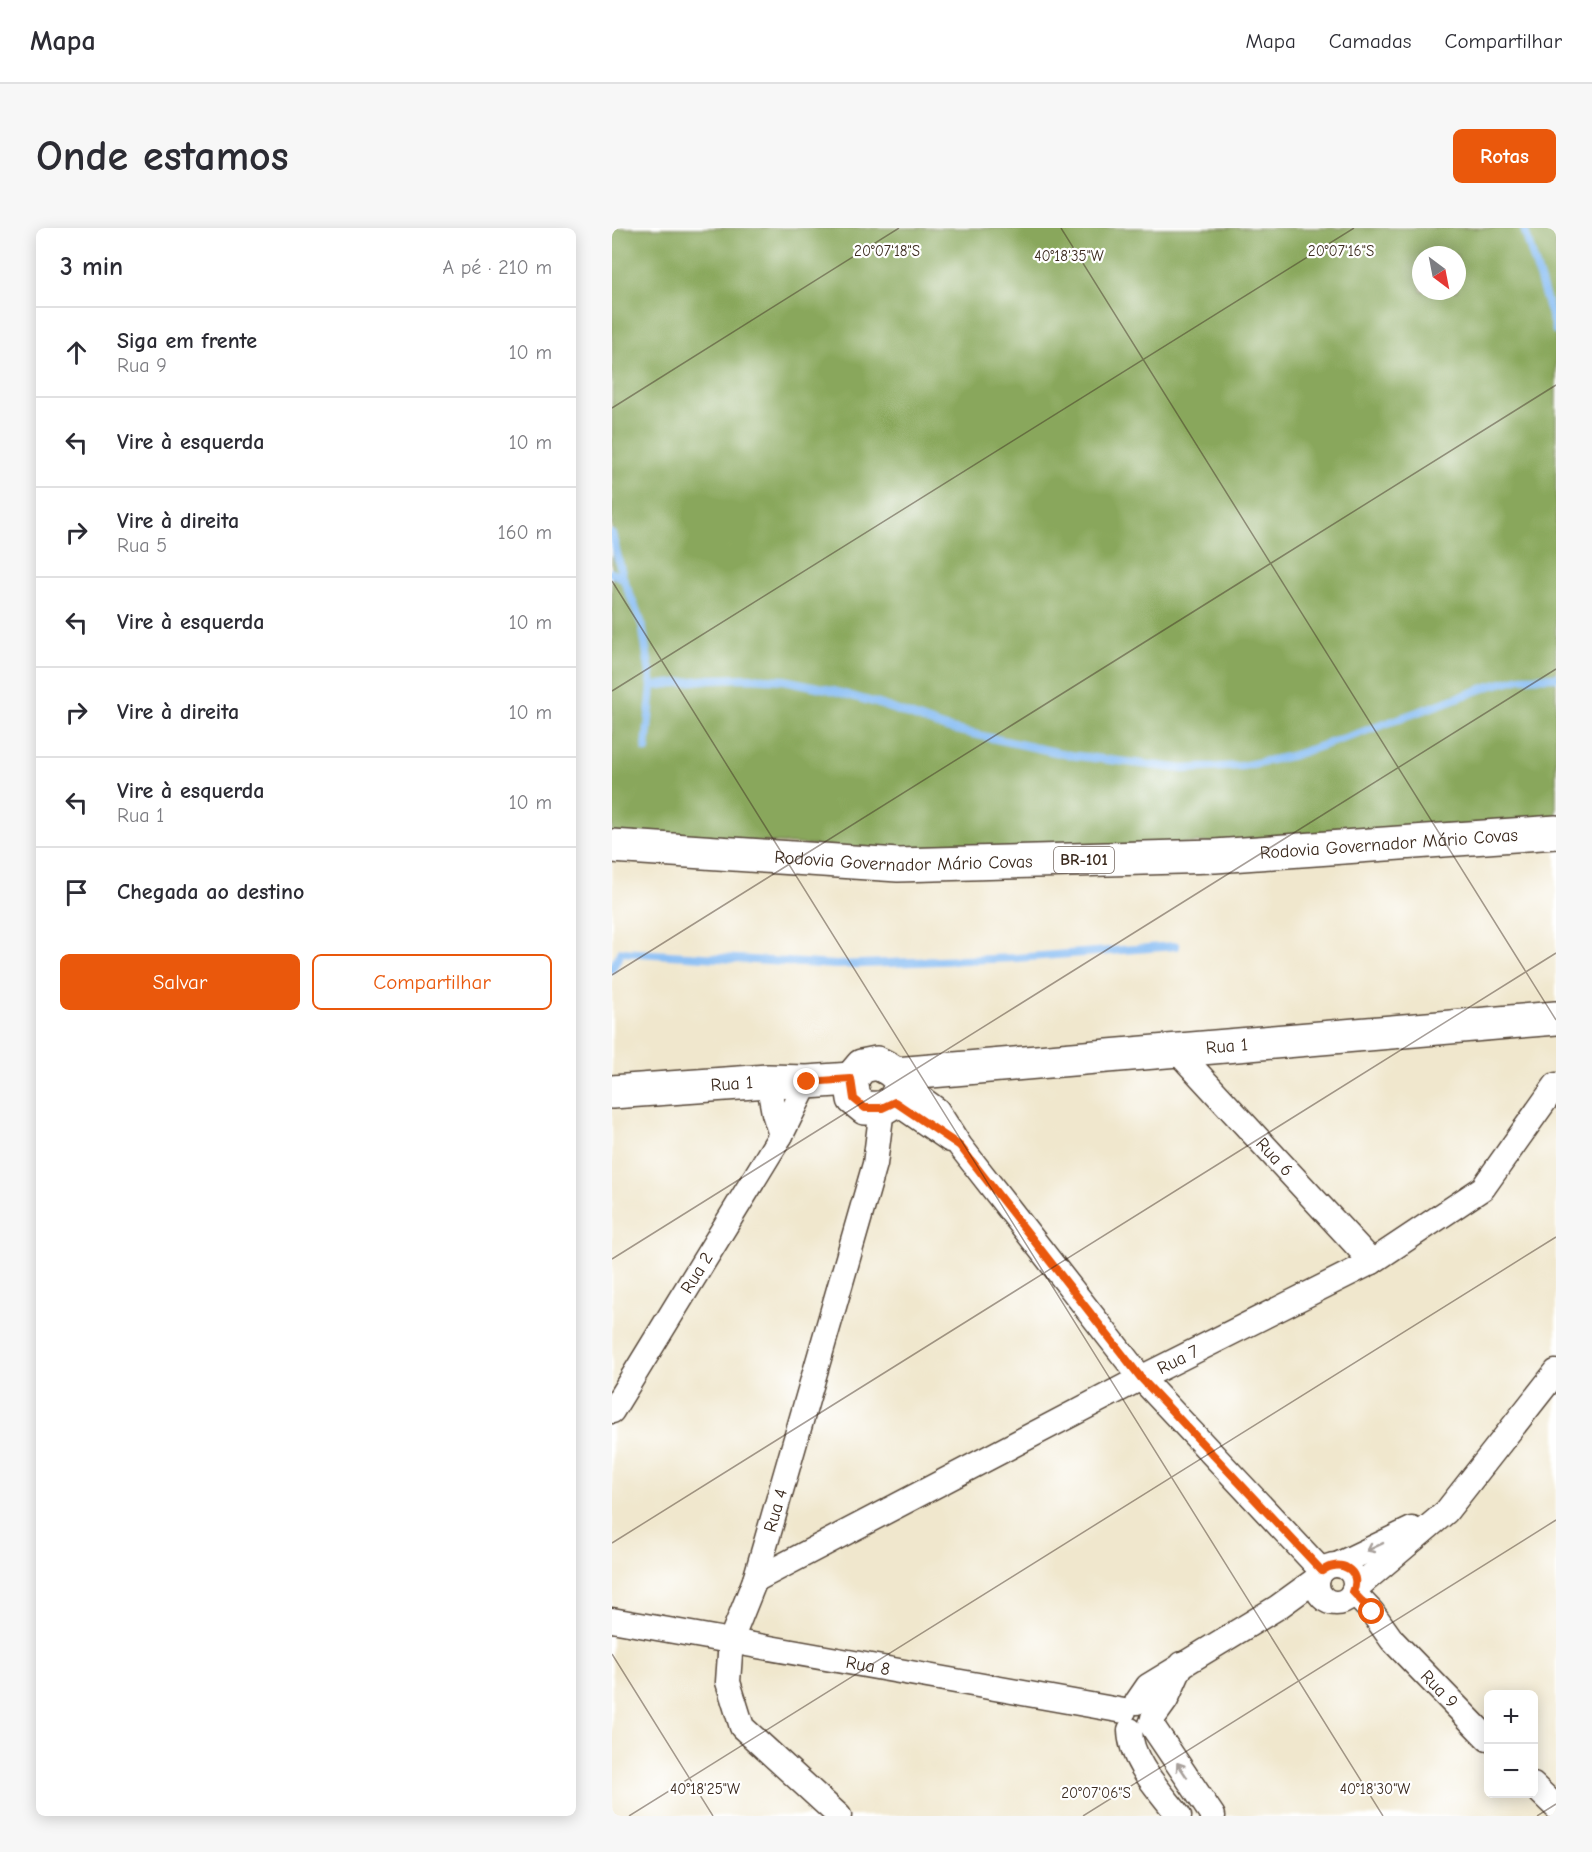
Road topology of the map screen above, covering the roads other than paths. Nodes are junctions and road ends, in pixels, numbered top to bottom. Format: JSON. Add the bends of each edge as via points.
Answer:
{"nodes":[{"id":1,"x":1556,"y":832,"type":"edge"},
{"id":2,"x":612,"y":846,"type":"edge"},
{"id":3,"x":1556,"y":1018,"type":"edge"},
{"id":4,"x":1178,"y":1051,"type":"junction"},
{"id":5,"x":851,"y":1079,"type":"junction"},
{"id":6,"x":768,"y":1081,"type":"junction"},
{"id":7,"x":807,"y":1082,"type":"junction"},
{"id":8,"x":1556,"y":1085,"type":"edge"},
{"id":9,"x":612,"y":1092,"type":"edge"},
{"id":10,"x":888,"y":1095,"type":"junction"},
{"id":11,"x":781,"y":1135,"type":"junction"},
{"id":12,"x":1372,"y":1262,"type":"junction"},
{"id":13,"x":1556,"y":1372,"type":"edge"},
{"id":14,"x":1141,"y":1378,"type":"junction"},
{"id":15,"x":612,"y":1411,"type":"edge"},
{"id":16,"x":755,"y":1580,"type":"junction"},
{"id":17,"x":1336,"y":1585,"type":"junction"},
{"id":18,"x":612,"y":1620,"type":"edge"},
{"id":19,"x":731,"y":1640,"type":"junction"},
{"id":20,"x":1139,"y":1717,"type":"junction"},
{"id":21,"x":1484,"y":1735,"type":"edge"},
{"id":22,"x":1538,"y":1790,"type":"edge"},
{"id":23,"x":1555,"y":1806,"type":"edge"},
{"id":24,"x":839,"y":1816,"type":"edge"},
{"id":25,"x":1179,"y":1816,"type":"edge"},
{"id":26,"x":1213,"y":1816,"type":"edge"}],
"edges":[{"from":1,"to":2,"type":"street","name":"Rodovia Governador Mário Covas","number":"BR-101","via":[[1215,856],[898,865]]},
{"from":3,"to":4,"type":"street","name":"Rua 1"},
{"from":4,"to":10,"type":"street","name":"Rua 1"},
{"from":4,"to":12,"type":"street","name":"Rua 6"},
{"from":5,"to":7,"type":"street","name":"Rua 1"},
{"from":5,"to":10,"type":"street","via":[[854,1099]]},
{"from":5,"to":10,"type":"street","via":[[862,1066],[878,1063]]},
{"from":6,"to":7,"type":"street","name":"Rua 1"},
{"from":6,"to":9,"type":"street","name":"Rua 1"},
{"from":6,"to":11,"type":"street"},
{"from":7,"to":11,"type":"street","name":"Rua 2"},
{"from":8,"to":12,"type":"street","name":"Rua 7","via":[[1483,1188]]},
{"from":10,"to":14,"type":"street","name":"Rua 9","via":[[960,1146]]},
{"from":10,"to":16,"type":"street","name":"Rua 4","via":[[875,1164]]},
{"from":11,"to":15,"type":"street","name":"Rua 2"},
{"from":12,"to":14,"type":"street","name":"Rua 7"},
{"from":13,"to":17,"type":"street","via":[[1446,1512]]},
{"from":14,"to":16,"type":"street","name":"Rua 7"},
{"from":14,"to":17,"type":"street","name":"Rua 9"},
{"from":16,"to":19,"type":"street","name":"Rua 4"},
{"from":17,"to":20,"type":"street","via":[[1278,1607],[1182,1664],[1166,1700]]},
{"from":17,"to":21,"type":"street","name":"Rua 9","via":[[1365,1624],[1392,1641]]},
{"from":18,"to":19,"type":"street","name":"Rua 8"},
{"from":19,"to":20,"type":"street","name":"Rua 8"},
{"from":19,"to":24,"type":"street","name":"Rua 4","via":[[728,1682],[742,1727]]},
{"from":20,"to":25,"type":"street","via":[[1130,1742],[1136,1758]]},
{"from":26,"to":20,"type":"street","one_way":true},
{"from":22,"to":23,"type":"street"}]}
